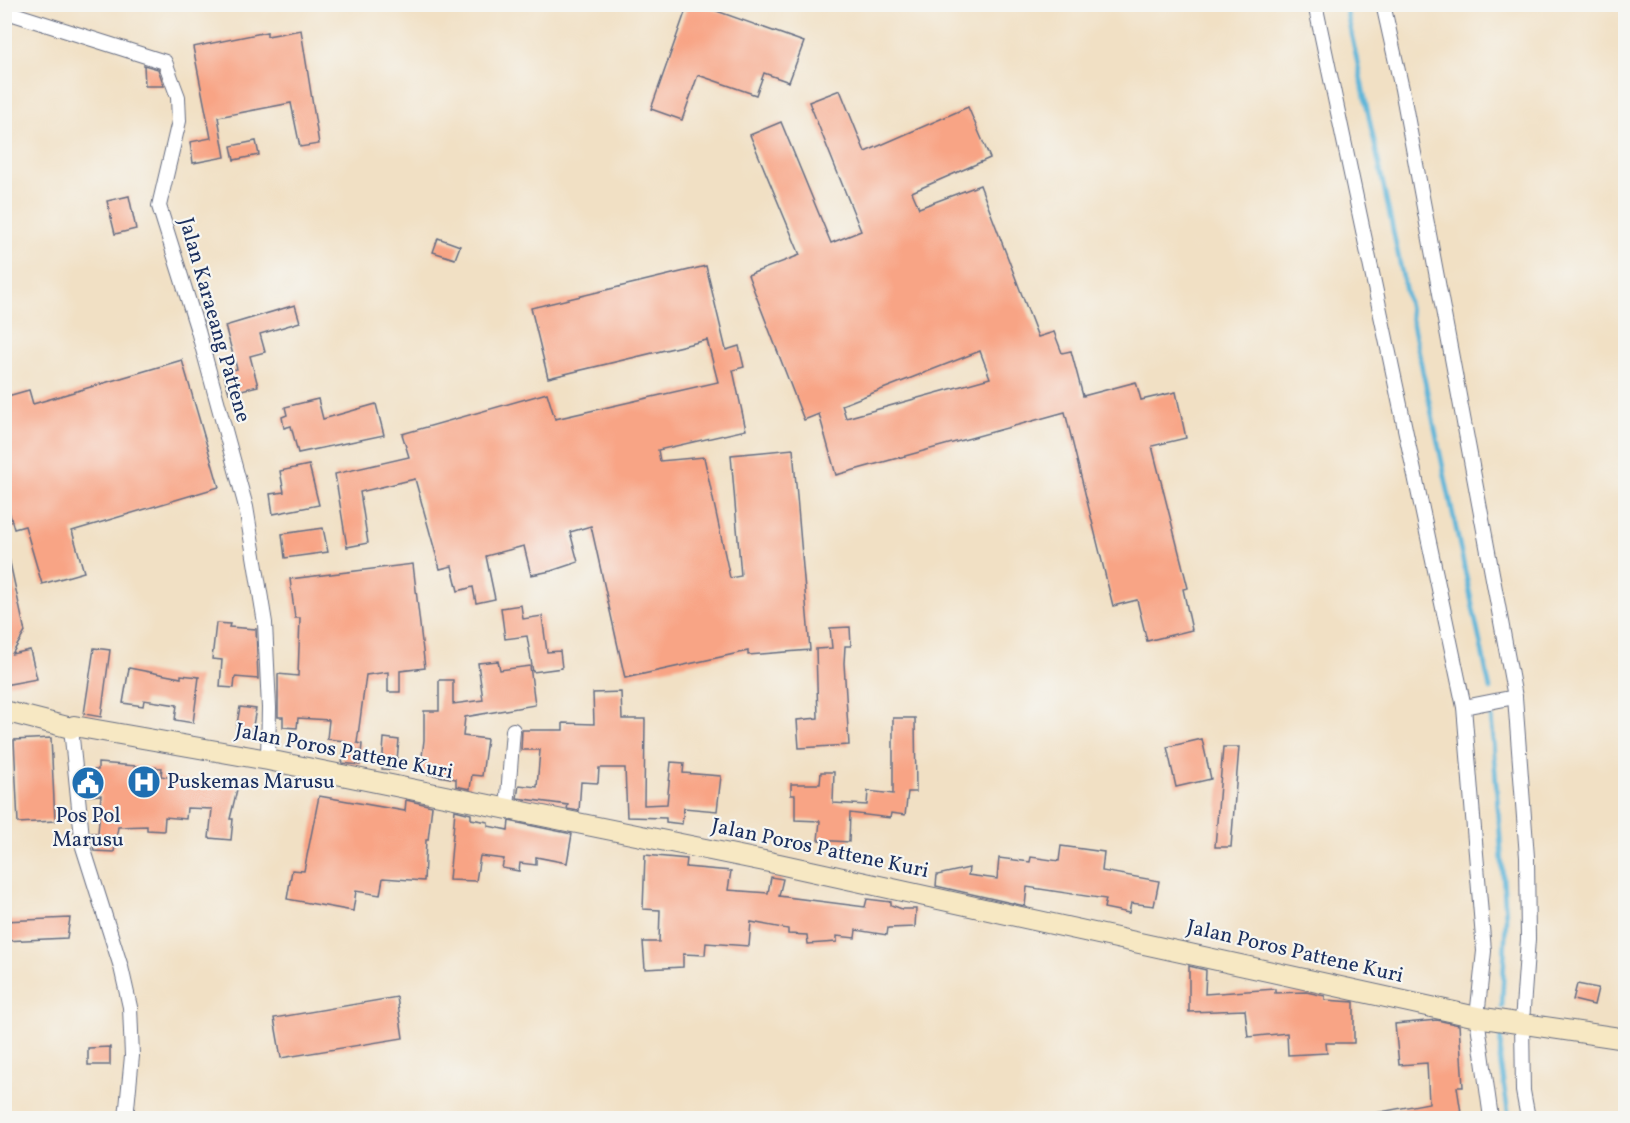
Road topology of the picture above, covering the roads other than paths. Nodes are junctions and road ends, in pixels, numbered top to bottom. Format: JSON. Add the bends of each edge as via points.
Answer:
{"nodes":[{"id":1,"x":1315,"y":4,"type":"edge"},
{"id":2,"x":1383,"y":4,"type":"edge"},
{"id":3,"x":4,"y":11,"type":"edge"},
{"id":4,"x":1515,"y":697,"type":"junction"},
{"id":5,"x":1464,"y":707,"type":"junction"},
{"id":6,"x":4,"y":711,"type":"edge"},
{"id":7,"x":71,"y":728,"type":"junction"},
{"id":8,"x":513,"y":730,"type":"dead end"},
{"id":9,"x":268,"y":760,"type":"junction"},
{"id":10,"x":507,"y":809,"type":"junction"},
{"id":11,"x":1477,"y":1017,"type":"junction"},
{"id":12,"x":1522,"y":1022,"type":"junction"},
{"id":13,"x":1626,"y":1039,"type":"edge"},
{"id":14,"x":126,"y":1119,"type":"edge"},
{"id":15,"x":1491,"y":1119,"type":"edge"},
{"id":16,"x":1528,"y":1119,"type":"edge"}],
"edges":[{"from":1,"to":5,"type":"street"},
{"from":2,"to":4,"type":"street"},
{"from":3,"to":9,"type":"street","name":"Jalan Karaeang Pattene","via":[[165,62],[178,96],[179,121],[159,206],[198,330],[248,518],[266,623]]},
{"from":4,"to":5,"type":"street"},
{"from":4,"to":12,"type":"street","via":[[1527,857],[1528,939]]},
{"from":5,"to":11,"type":"street","via":[[1484,951]]},
{"from":6,"to":7,"type":"street","name":"Jalan Poros Pattene Kuri"},
{"from":7,"to":9,"type":"street","name":"Jalan Poros Pattene Kuri"},
{"from":7,"to":14,"type":"street","via":[[83,848],[130,1007],[132,1056]]},
{"from":8,"to":10,"type":"street"},
{"from":9,"to":10,"type":"street","name":"Jalan Poros Pattene Kuri"},
{"from":10,"to":11,"type":"street","name":"Jalan Poros Pattene Kuri"},
{"from":11,"to":12,"type":"street","name":"Jalan Poros Pattene Kuri"},
{"from":11,"to":15,"type":"street"},
{"from":12,"to":13,"type":"street","name":"Jalan Poros Pattene Kuri"},
{"from":12,"to":16,"type":"street"}]}
